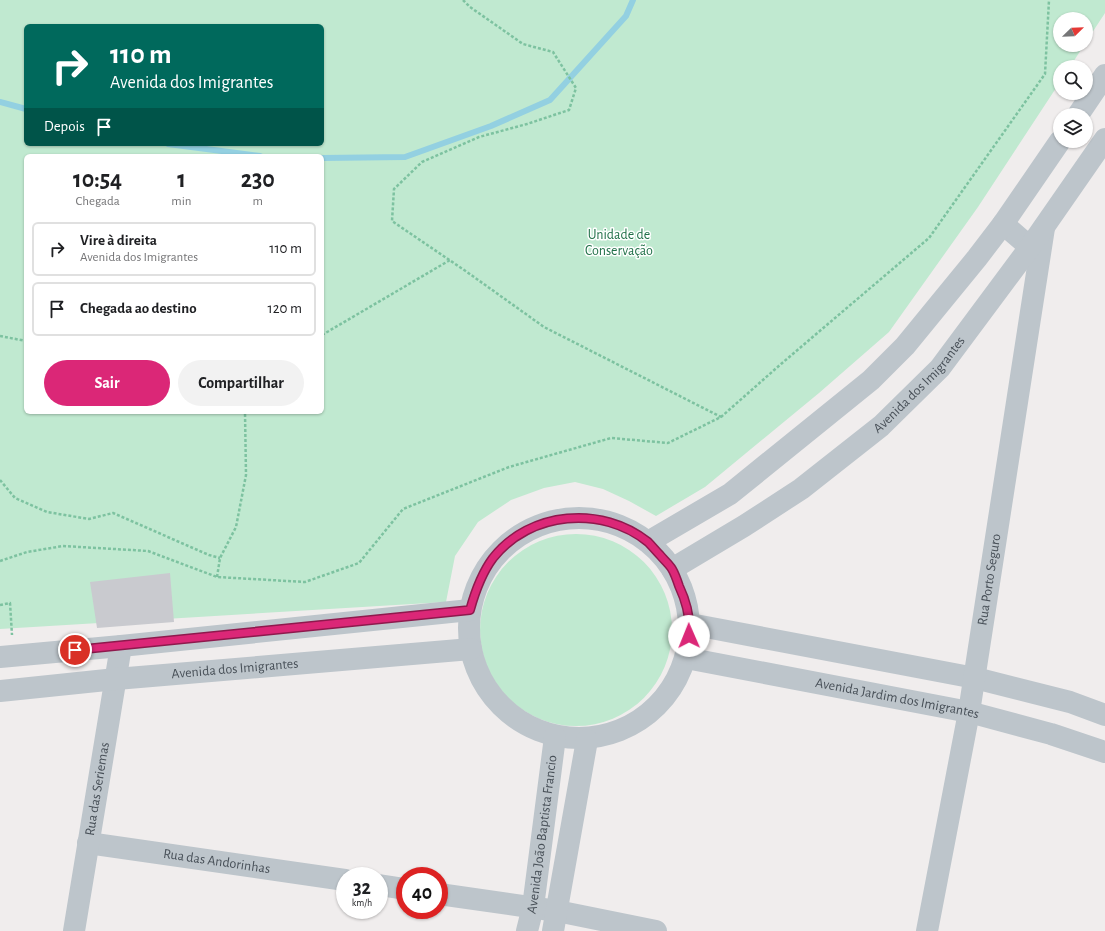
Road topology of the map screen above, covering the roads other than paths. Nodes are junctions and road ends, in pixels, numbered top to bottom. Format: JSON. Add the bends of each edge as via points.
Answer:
{"nodes":[{"id":1,"x":1105,"y":75,"type":"edge"},
{"id":2,"x":1083,"y":108,"type":"edge"},
{"id":3,"x":1105,"y":139,"type":"edge"},
{"id":4,"x":1055,"y":148,"type":"edge"},
{"id":5,"x":1003,"y":224,"type":"junction"},
{"id":6,"x":1044,"y":228,"type":"junction"},
{"id":7,"x":1030,"y":247,"type":"junction"},
{"id":8,"x":648,"y":542,"type":"junction"},
{"id":9,"x":672,"y":569,"type":"junction"},
{"id":10,"x":470,"y":610,"type":"junction"},
{"id":11,"x":690,"y":624,"type":"junction"},
{"id":12,"x":121,"y":646,"type":"junction"},
{"id":13,"x":471,"y":649,"type":"junction"},
{"id":14,"x":6,"y":656,"type":"edge"},
{"id":15,"x":686,"y":658,"type":"junction"},
{"id":16,"x":975,"y":678,"type":"junction"},
{"id":17,"x":116,"y":679,"type":"junction"},
{"id":18,"x":0,"y":691,"type":"edge"},
{"id":19,"x":969,"y":712,"type":"junction"},
{"id":20,"x":1105,"y":715,"type":"edge"},
{"id":21,"x":555,"y":737,"type":"junction"},
{"id":22,"x":587,"y":740,"type":"junction"},
{"id":23,"x":1105,"y":752,"type":"edge"},
{"id":24,"x":88,"y":843,"type":"junction"},
{"id":25,"x":336,"y":879,"type":"edge"},
{"id":26,"x":448,"y":895,"type":"edge"},
{"id":27,"x":532,"y":907,"type":"junction"},
{"id":28,"x":555,"y":921,"type":"edge"},
{"id":29,"x":74,"y":931,"type":"edge"},
{"id":30,"x":528,"y":931,"type":"edge"},
{"id":31,"x":656,"y":931,"type":"edge"},
{"id":32,"x":926,"y":931,"type":"edge"}],
"edges":[{"from":1,"to":2,"type":"street"},
{"from":3,"to":6,"type":"street","name":"Avenida dos Imigrantes"},
{"from":4,"to":5,"type":"street"},
{"from":5,"to":7,"type":"street"},
{"from":5,"to":8,"type":"street","via":[[905,346],[871,380],[730,494]]},
{"from":6,"to":7,"type":"street","name":"Avenida dos Imigrantes"},
{"from":6,"to":16,"type":"street","name":"Rua Porto Seguro"},
{"from":7,"to":9,"type":"street","name":"Avenida dos Imigrantes","via":[[940,368],[881,426],[801,489]]},
{"from":8,"to":9,"type":"street"},
{"from":8,"to":10,"type":"street","via":[[624,527],[596,519],[567,518],[539,524],[514,538],[493,558],[478,583]]},
{"from":9,"to":11,"type":"street","via":[[684,597]]},
{"from":10,"to":12,"type":"street"},
{"from":10,"to":13,"type":"street"},
{"from":11,"to":15,"type":"street"},
{"from":11,"to":16,"type":"street"},
{"from":12,"to":14,"type":"street"},
{"from":12,"to":17,"type":"street","name":"Rua das Seriemas"},
{"from":13,"to":17,"type":"street","name":"Avenida dos Imigrantes"},
{"from":13,"to":21,"type":"street","via":[[480,676],[496,699],[516,718]]},
{"from":15,"to":19,"type":"street","name":"Avenida Jardim dos Imigrantes"},
{"from":15,"to":22,"type":"street","via":[[670,688],[652,710],[628,726]]},
{"from":16,"to":19,"type":"street","name":"Rua Porto Seguro"},
{"from":16,"to":20,"type":"street","via":[[1070,702]]},
{"from":17,"to":18,"type":"street","name":"Avenida dos Imigrantes"},
{"from":17,"to":24,"type":"street","name":"Rua das Seriemas"},
{"from":19,"to":23,"type":"street","name":"Avenida Jardim dos Imigrantes","via":[[1051,734]]},
{"from":19,"to":32,"type":"street","name":"Rua Porto Seguro"},
{"from":21,"to":22,"type":"street","via":[[570,741]]},
{"from":21,"to":27,"type":"street","name":"Avenida João Baptista Francio"},
{"from":22,"to":28,"type":"street","name":"Avenida João Baptista Francio"},
{"from":24,"to":25,"type":"street","name":"Rua das Andorinhas"},
{"from":24,"to":29,"type":"street","name":"Rua das Seriemas"},
{"from":26,"to":27,"type":"street"},
{"from":27,"to":28,"type":"street"},
{"from":27,"to":30,"type":"street","name":"Avenida João Baptista Francio"},
{"from":28,"to":31,"type":"street"}]}
